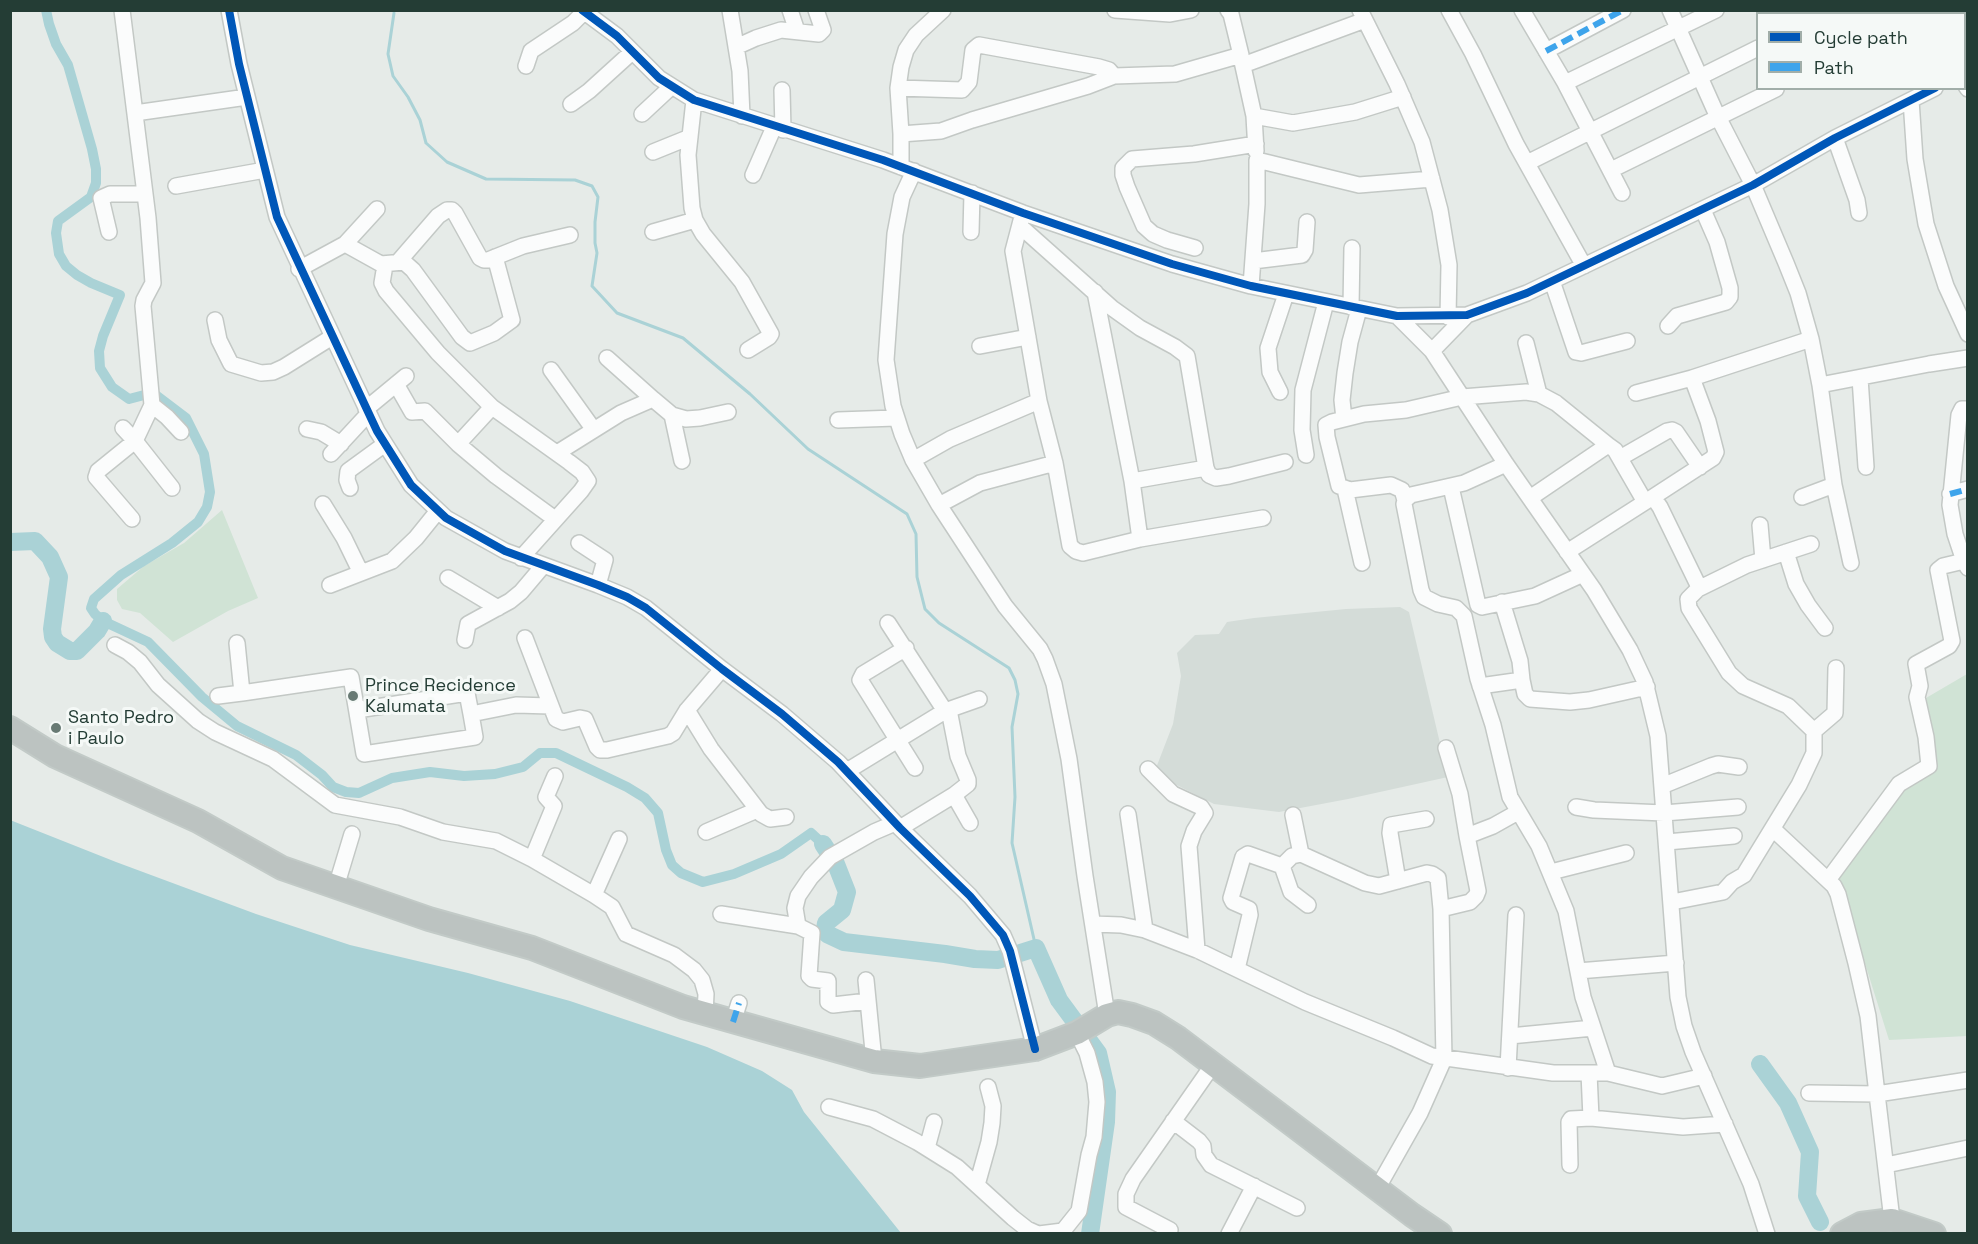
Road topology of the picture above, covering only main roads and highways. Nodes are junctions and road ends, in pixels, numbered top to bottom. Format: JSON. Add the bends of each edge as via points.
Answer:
{"nodes":[{"id":1,"x":10,"y":728,"type":"edge"},
{"id":2,"x":1844,"y":1232,"type":"edge"},
{"id":3,"x":1925,"y":1232,"type":"edge"},
{"id":4,"x":1440,"y":1233,"type":"edge"}],
"edges":[{"from":1,"to":4,"type":"highway","via":[[55,756],[198,821],[282,868],[429,919],[532,948],[683,1007],[705,1014],[736,1013],[874,1061],[920,1066],[1035,1048],[1118,1012],[1154,1023]]},
{"from":2,"to":3,"type":"highway","via":[[1861,1224],[1892,1220]]}]}
